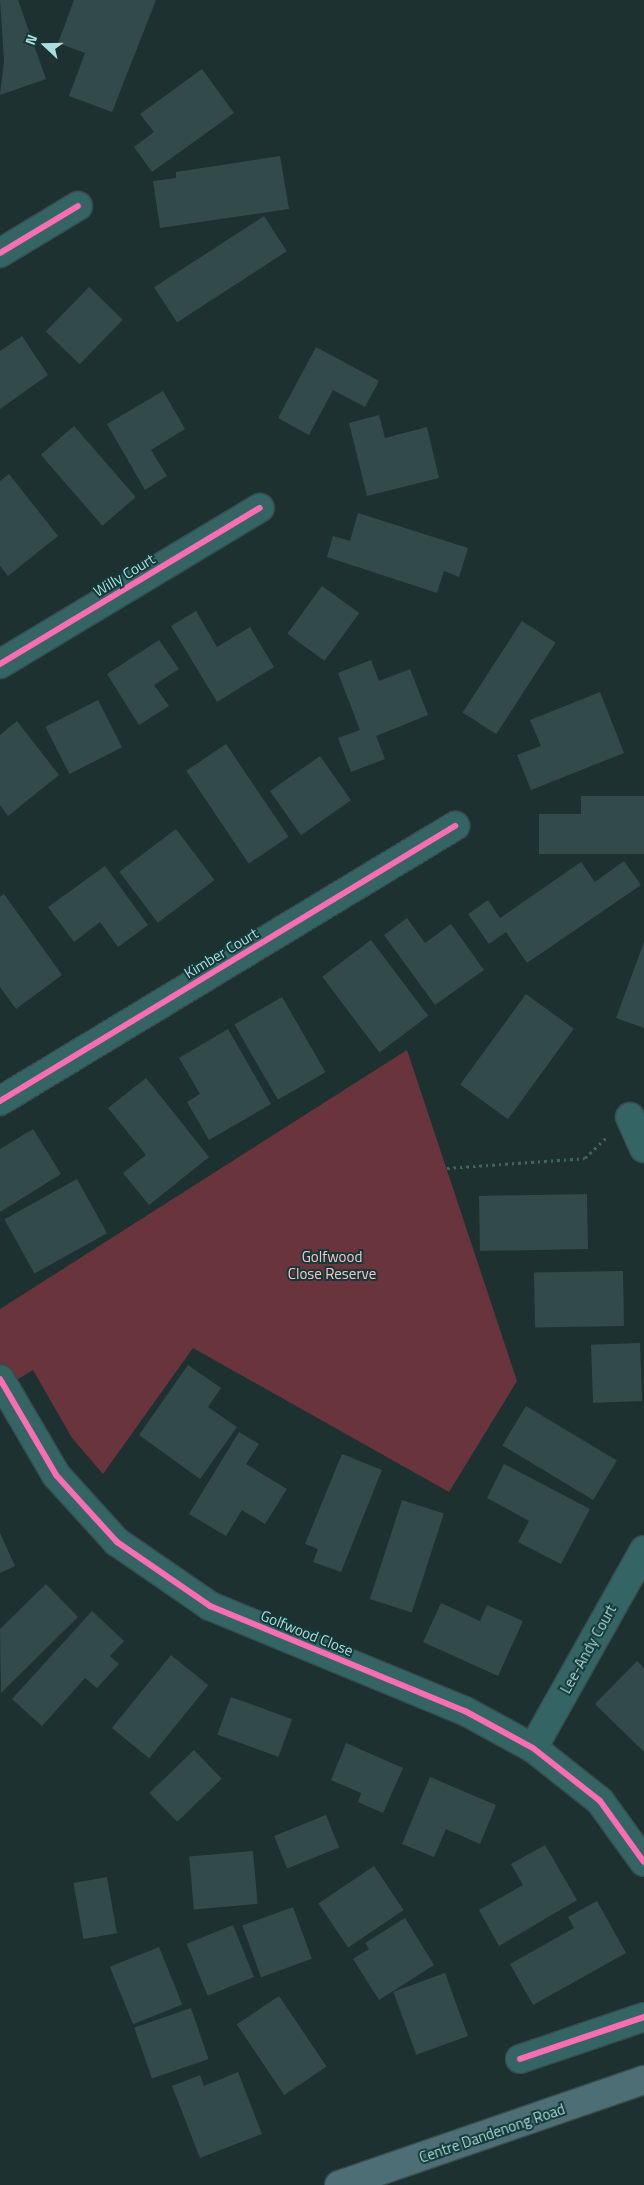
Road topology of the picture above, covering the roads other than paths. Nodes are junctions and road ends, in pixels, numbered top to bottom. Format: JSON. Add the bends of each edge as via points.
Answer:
{"nodes":[{"id":1,"x":78,"y":206,"type":"dead end"},
{"id":2,"x":0,"y":253,"type":"edge"},
{"id":3,"x":260,"y":508,"type":"dead end"},
{"id":4,"x":0,"y":664,"type":"edge"},
{"id":5,"x":455,"y":826,"type":"dead end"},
{"id":6,"x":0,"y":1101,"type":"edge"},
{"id":7,"x":630,"y":1116,"type":"road end"},
{"id":8,"x":644,"y":1148,"type":"edge"},
{"id":9,"x":0,"y":1379,"type":"edge"},
{"id":10,"x":644,"y":1550,"type":"edge"},
{"id":11,"x":533,"y":1748,"type":"junction"},
{"id":12,"x":644,"y":1862,"type":"edge"},
{"id":13,"x":644,"y":2017,"type":"edge"},
{"id":14,"x":520,"y":2059,"type":"dead end"},
{"id":15,"x":644,"y":2080,"type":"edge"},
{"id":16,"x":339,"y":2185,"type":"edge"}],
"edges":[{"from":1,"to":2,"type":"street"},
{"from":3,"to":4,"type":"street","name":"Willy Court"},
{"from":5,"to":6,"type":"street","name":"Kimber Court"},
{"from":7,"to":8,"type":"street"},
{"from":9,"to":11,"type":"street","name":"Golfwood Close","via":[[56,1475],[117,1542],[210,1606],[465,1711]]},
{"from":10,"to":11,"type":"street","name":"Lee-Andy Court"},
{"from":11,"to":12,"type":"street","name":"Golfwood Close","via":[[600,1801]]},
{"from":13,"to":14,"type":"street"},
{"from":15,"to":16,"type":"main road","name":"Centre Dandenong Road"}]}
